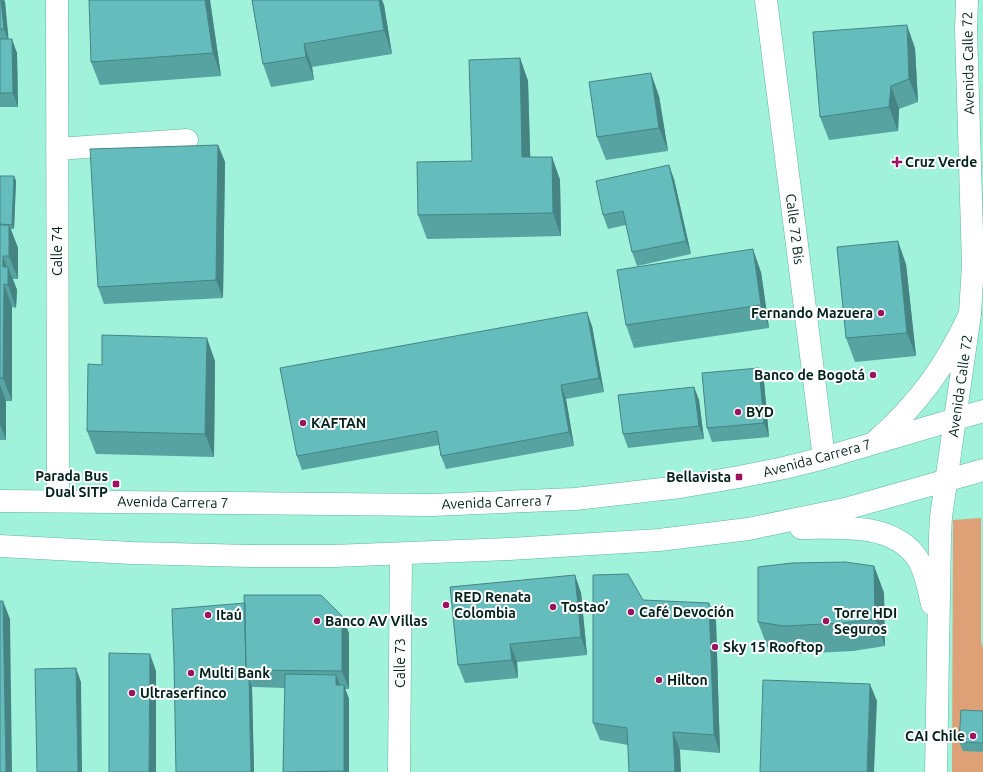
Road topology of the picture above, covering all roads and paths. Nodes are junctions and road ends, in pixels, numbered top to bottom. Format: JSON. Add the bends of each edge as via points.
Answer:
{"nodes":[{"id":1,"x":57,"y":0,"type":"edge"},
{"id":2,"x":766,"y":0,"type":"edge"},
{"id":3,"x":966,"y":0,"type":"edge"},
{"id":4,"x":188,"y":140,"type":"dead end"},
{"id":5,"x":57,"y":149,"type":"junction"},
{"id":6,"x":970,"y":314,"type":"junction"},
{"id":7,"x":983,"y":411,"type":"edge"},
{"id":8,"x":956,"y":419,"type":"junction"},
{"id":9,"x":873,"y":443,"type":"junction"},
{"id":10,"x":824,"y":458,"type":"junction"},
{"id":11,"x":983,"y":470,"type":"edge"},
{"id":12,"x":947,"y":481,"type":"junction"},
{"id":13,"x":0,"y":501,"type":"edge"},
{"id":14,"x":58,"y":501,"type":"junction"},
{"id":15,"x":748,"y":529,"type":"junction"},
{"id":16,"x":0,"y":546,"type":"edge"},
{"id":17,"x":401,"y":554,"type":"junction"},
{"id":18,"x":939,"y":638,"type":"junction"},
{"id":19,"x":399,"y":772,"type":"edge"},
{"id":20,"x":936,"y":772,"type":"edge"}],
"edges":[{"from":1,"to":5,"type":"main road","name":"Calle 74"},
{"from":2,"to":10,"type":"main road","name":"Calle 72 Bis"},
{"from":3,"to":6,"type":"main road","name":"Avenida Calle 72","via":[[973,265]]},
{"from":4,"to":5,"type":"main road"},
{"from":5,"to":14,"type":"main road","name":"Calle 74"},
{"from":6,"to":8,"type":"main road","name":"Avenida Calle 72"},
{"from":6,"to":9,"type":"main road","via":[[958,339],[928,386],[893,426]]},
{"from":7,"to":8,"type":"main road","name":"Avenida Carrera 7"},
{"from":8,"to":9,"type":"main road","name":"Avenida Carrera 7"},
{"from":8,"to":12,"type":"main road","name":"Avenida Calle 72"},
{"from":9,"to":10,"type":"main road","name":"Avenida Carrera 7"},
{"from":10,"to":14,"type":"main road","name":"Avenida Carrera 7","via":[[702,483],[568,499],[432,505]]},
{"from":11,"to":12,"type":"main road"},
{"from":12,"to":15,"type":"main road","via":[[845,509]]},
{"from":12,"to":18,"type":"main road","name":"Avenida Calle 72","via":[[940,536]]},
{"from":13,"to":14,"type":"main road","name":"Avenida Carrera 7"},
{"from":15,"to":17,"type":"main road","via":[[592,545]]},
{"from":15,"to":18,"type":"main road","via":[[856,527],[888,535],[905,544],[915,555],[922,570]]},
{"from":16,"to":17,"type":"main road","via":[[250,556]]},
{"from":17,"to":19,"type":"main road","name":"Calle 73"},
{"from":18,"to":20,"type":"main road","name":"Avenida Calle 72"}]}
